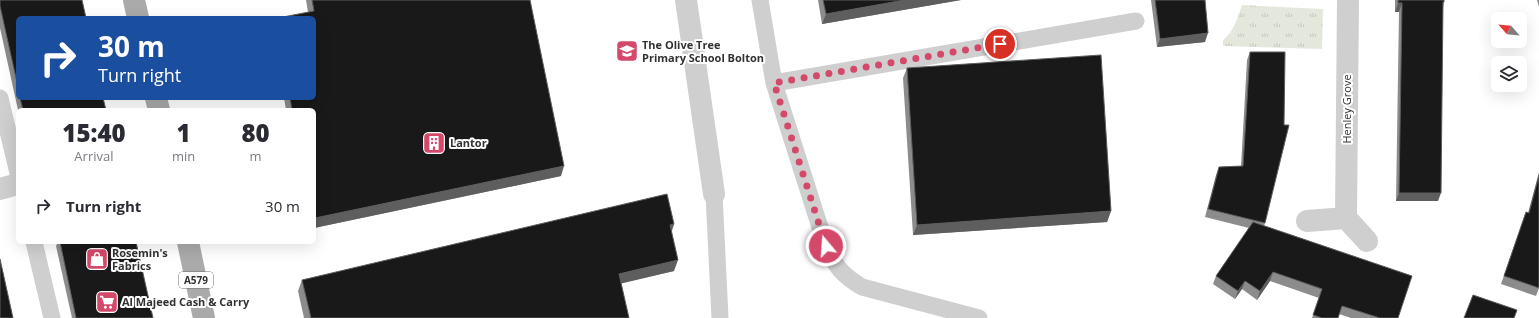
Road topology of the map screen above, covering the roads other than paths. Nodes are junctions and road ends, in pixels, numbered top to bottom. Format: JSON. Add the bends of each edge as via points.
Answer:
{"nodes":[{"id":1,"x":134,"y":0,"type":"edge"},
{"id":2,"x":686,"y":0,"type":"edge"},
{"id":3,"x":760,"y":0,"type":"edge"},
{"id":4,"x":1348,"y":0,"type":"edge"},
{"id":5,"x":138,"y":16,"type":"edge"},
{"id":6,"x":1136,"y":21,"type":"dead end"},
{"id":7,"x":774,"y":83,"type":"junction"},
{"id":8,"x":0,"y":98,"type":"edge"},
{"id":9,"x":16,"y":165,"type":"edge"},
{"id":10,"x":16,"y":185,"type":"edge"},
{"id":11,"x":0,"y":189,"type":"edge"},
{"id":12,"x":714,"y":194,"type":"joint"},
{"id":13,"x":1346,"y":218,"type":"junction"},
{"id":14,"x":1307,"y":221,"type":"dead end"},
{"id":15,"x":1367,"y":241,"type":"dead end"},
{"id":16,"x":34,"y":244,"type":"edge"},
{"id":17,"x":188,"y":244,"type":"edge"},
{"id":18,"x":52,"y":318,"type":"edge"},
{"id":19,"x":204,"y":318,"type":"edge"},
{"id":20,"x":720,"y":318,"type":"edge"},
{"id":21,"x":979,"y":318,"type":"edge"}],
"edges":[{"from":1,"to":5,"type":"main road"},
{"from":2,"to":12,"type":"street"},
{"from":3,"to":7,"type":"lane"},
{"from":4,"to":13,"type":"street","name":"Henley Grove"},
{"from":6,"to":7,"type":"lane"},
{"from":7,"to":21,"type":"lane","via":[[826,246],[835,264],[848,279],[862,287]]},
{"from":8,"to":9,"type":"lane"},
{"from":10,"to":11,"type":"street"},
{"from":12,"to":20,"type":"lane"},
{"from":13,"to":14,"type":"street"},
{"from":13,"to":15,"type":"street"},
{"from":16,"to":18,"type":"lane"},
{"from":17,"to":19,"type":"main road","number":"A579"}]}
